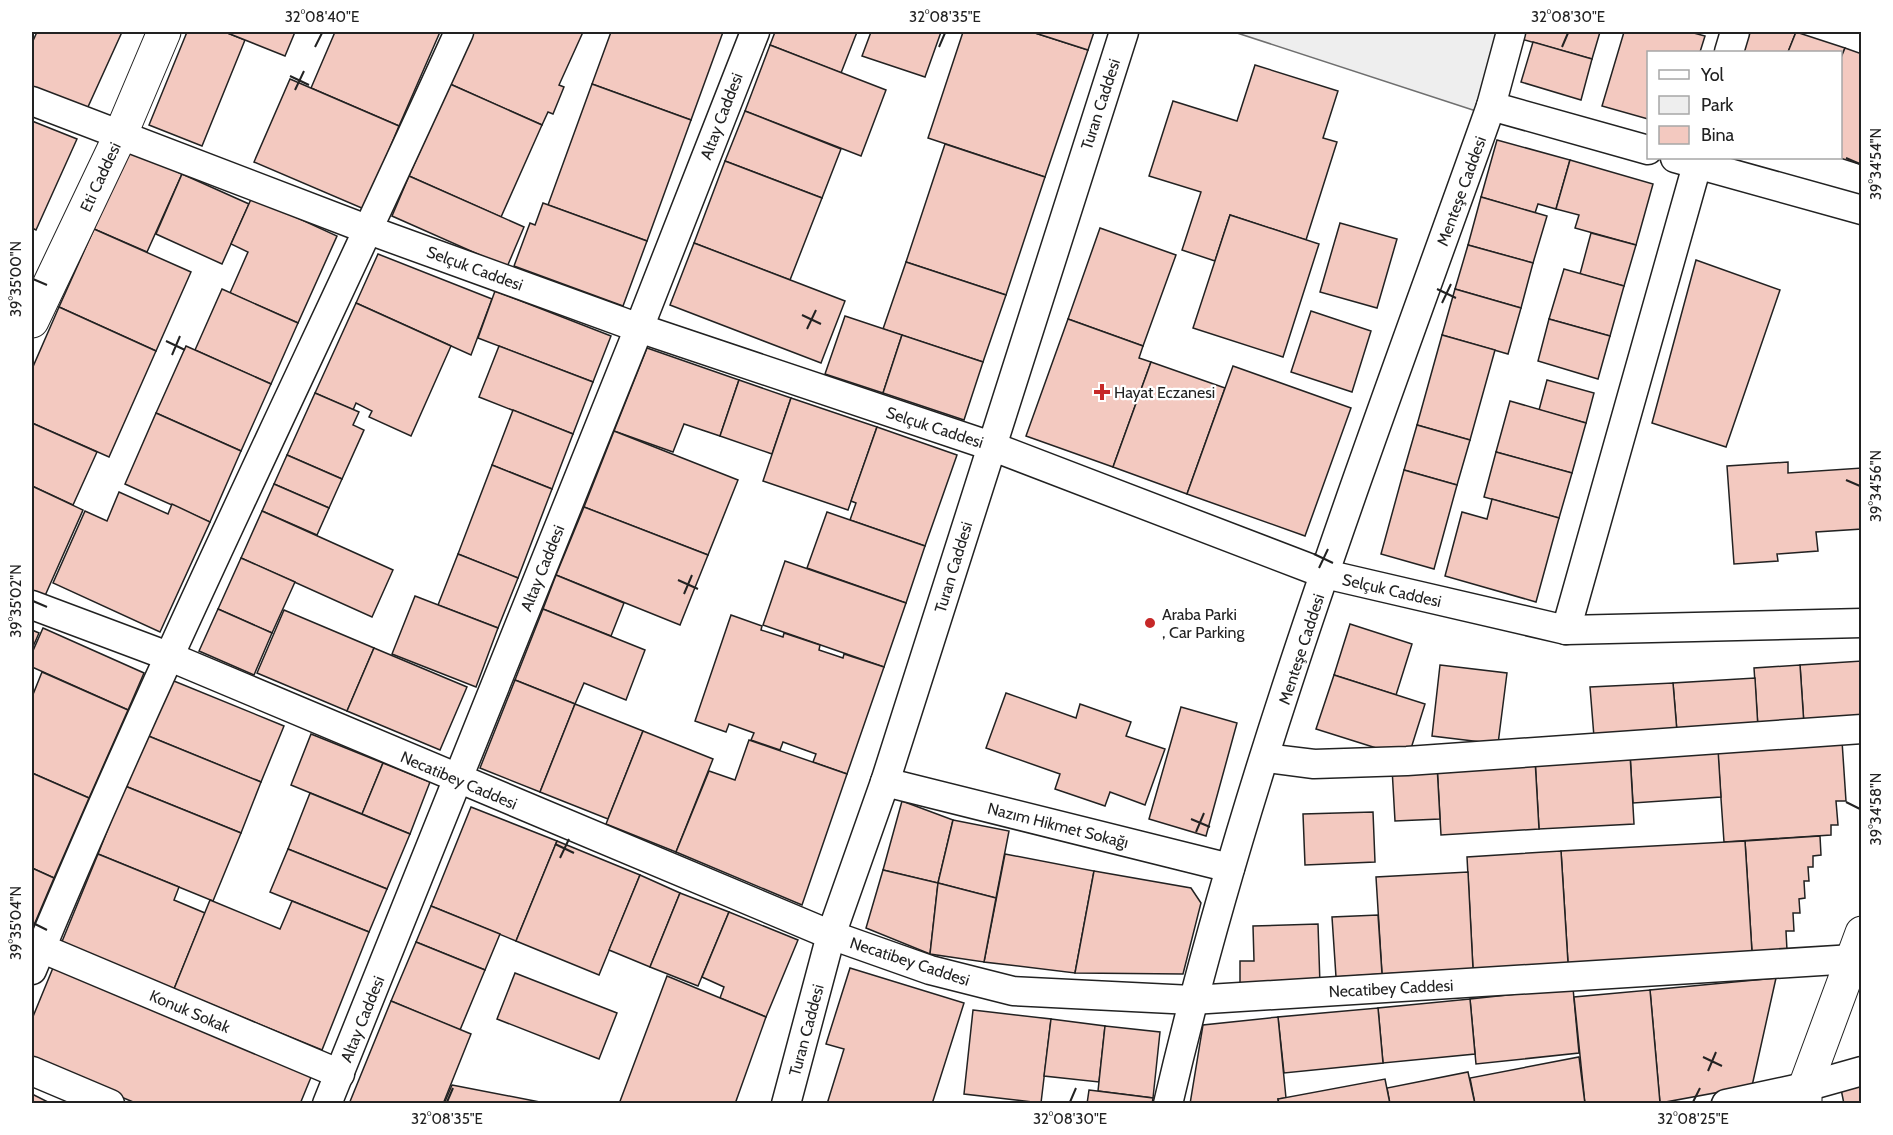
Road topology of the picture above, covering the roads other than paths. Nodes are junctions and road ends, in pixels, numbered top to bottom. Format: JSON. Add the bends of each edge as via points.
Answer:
{"nodes":[{"id":1,"x":164,"y":32,"type":"edge"},
{"id":2,"x":459,"y":32,"type":"edge"},
{"id":3,"x":754,"y":32,"type":"edge"},
{"id":4,"x":1124,"y":32,"type":"edge"},
{"id":5,"x":1511,"y":32,"type":"edge"},
{"id":6,"x":1735,"y":32,"type":"edge"},
{"id":7,"x":1729,"y":51,"type":"edge"},
{"id":8,"x":32,"y":101,"type":"edge"},
{"id":9,"x":1491,"y":106,"type":"junction"},
{"id":10,"x":120,"y":136,"type":"junction"},
{"id":11,"x":1647,"y":150,"type":"edge"},
{"id":12,"x":1690,"y":160,"type":"edge"},
{"id":13,"x":1862,"y":210,"type":"edge"},
{"id":14,"x":369,"y":230,"type":"junction"},
{"id":15,"x":32,"y":321,"type":"edge"},
{"id":16,"x":639,"y":328,"type":"junction"},
{"id":17,"x":991,"y":446,"type":"junction"},
{"id":18,"x":1325,"y":574,"type":"junction"},
{"id":19,"x":32,"y":605,"type":"edge"},
{"id":20,"x":1862,"y":623,"type":"edge"},
{"id":21,"x":1566,"y":630,"type":"junction"},
{"id":22,"x":168,"y":656,"type":"junction"},
{"id":23,"x":1862,"y":729,"type":"edge"},
{"id":24,"x":1266,"y":758,"type":"junction"},
{"id":25,"x":457,"y":780,"type":"junction"},
{"id":26,"x":885,"y":782,"type":"junction"},
{"id":27,"x":1230,"y":868,"type":"junction"},
{"id":28,"x":831,"y":935,"type":"junction"},
{"id":29,"x":1857,"y":946,"type":"edge"},
{"id":30,"x":36,"y":959,"type":"edge"},
{"id":31,"x":1192,"y":1000,"type":"junction"},
{"id":32,"x":32,"y":1071,"type":"edge"},
{"id":33,"x":1862,"y":1071,"type":"edge"},
{"id":34,"x":340,"y":1074,"type":"junction"},
{"id":35,"x":1805,"y":1095,"type":"edge"},
{"id":36,"x":110,"y":1104,"type":"edge"},
{"id":37,"x":327,"y":1104,"type":"edge"},
{"id":38,"x":786,"y":1104,"type":"edge"},
{"id":39,"x":1168,"y":1104,"type":"edge"},
{"id":40,"x":1726,"y":1104,"type":"edge"}],
"edges":[{"from":1,"to":10,"type":"street","name":"Eti Caddesi"},
{"from":2,"to":14,"type":"street"},
{"from":3,"to":16,"type":"street","name":"Altay Caddesi"},
{"from":4,"to":17,"type":"street","name":"Turan Caddesi"},
{"from":5,"to":9,"type":"street","name":"Menteşe Caddesi"},
{"from":6,"to":7,"type":"street"},
{"from":8,"to":10,"type":"street","name":"Selçuk Caddesi"},
{"from":9,"to":11,"type":"street"},
{"from":9,"to":18,"type":"street","name":"Menteşe Caddesi"},
{"from":10,"to":14,"type":"street","name":"Selçuk Caddesi"},
{"from":10,"to":15,"type":"street","name":"Eti Caddesi"},
{"from":12,"to":13,"type":"street"},
{"from":12,"to":21,"type":"street"},
{"from":14,"to":16,"type":"street","name":"Selçuk Caddesi"},
{"from":14,"to":22,"type":"street"},
{"from":16,"to":17,"type":"street","name":"Selçuk Caddesi"},
{"from":16,"to":25,"type":"street","name":"Altay Caddesi"},
{"from":17,"to":18,"type":"street","name":"Selçuk Caddesi"},
{"from":17,"to":26,"type":"street","name":"Turan Caddesi"},
{"from":18,"to":21,"type":"street","name":"Selçuk Caddesi"},
{"from":18,"to":24,"type":"street","name":"Menteşe Caddesi"},
{"from":19,"to":22,"type":"street","name":"Necatibey Caddesi"},
{"from":20,"to":21,"type":"street","name":"Selçuk Caddesi"},
{"from":22,"to":25,"type":"street","name":"Necatibey Caddesi"},
{"from":22,"to":30,"type":"street"},
{"from":23,"to":24,"type":"street","via":[[1407,761],[1314,764]]},
{"from":24,"to":27,"type":"street","name":"Menteşe Caddesi"},
{"from":25,"to":28,"type":"street","name":"Necatibey Caddesi"},
{"from":25,"to":34,"type":"street","name":"Altay Caddesi"},
{"from":26,"to":27,"type":"street","name":"Nazım Hikmet Sokağı"},
{"from":26,"to":28,"type":"street","name":"Turan Caddesi"},
{"from":27,"to":31,"type":"street","name":"Menteşe Caddesi"},
{"from":28,"to":31,"type":"street","name":"Necatibey Caddesi","via":[[930,970],[1013,992]]},
{"from":28,"to":38,"type":"street","name":"Turan Caddesi"},
{"from":29,"to":31,"type":"street","name":"Necatibey Caddesi"},
{"from":29,"to":35,"type":"street"},
{"from":30,"to":34,"type":"street","name":"Konuk Sokak"},
{"from":31,"to":39,"type":"street","name":"Menteşe Caddesi"},
{"from":32,"to":36,"type":"street"},
{"from":33,"to":35,"type":"street"},
{"from":34,"to":37,"type":"street","name":"Altay Caddesi"},
{"from":35,"to":40,"type":"street"}]}
